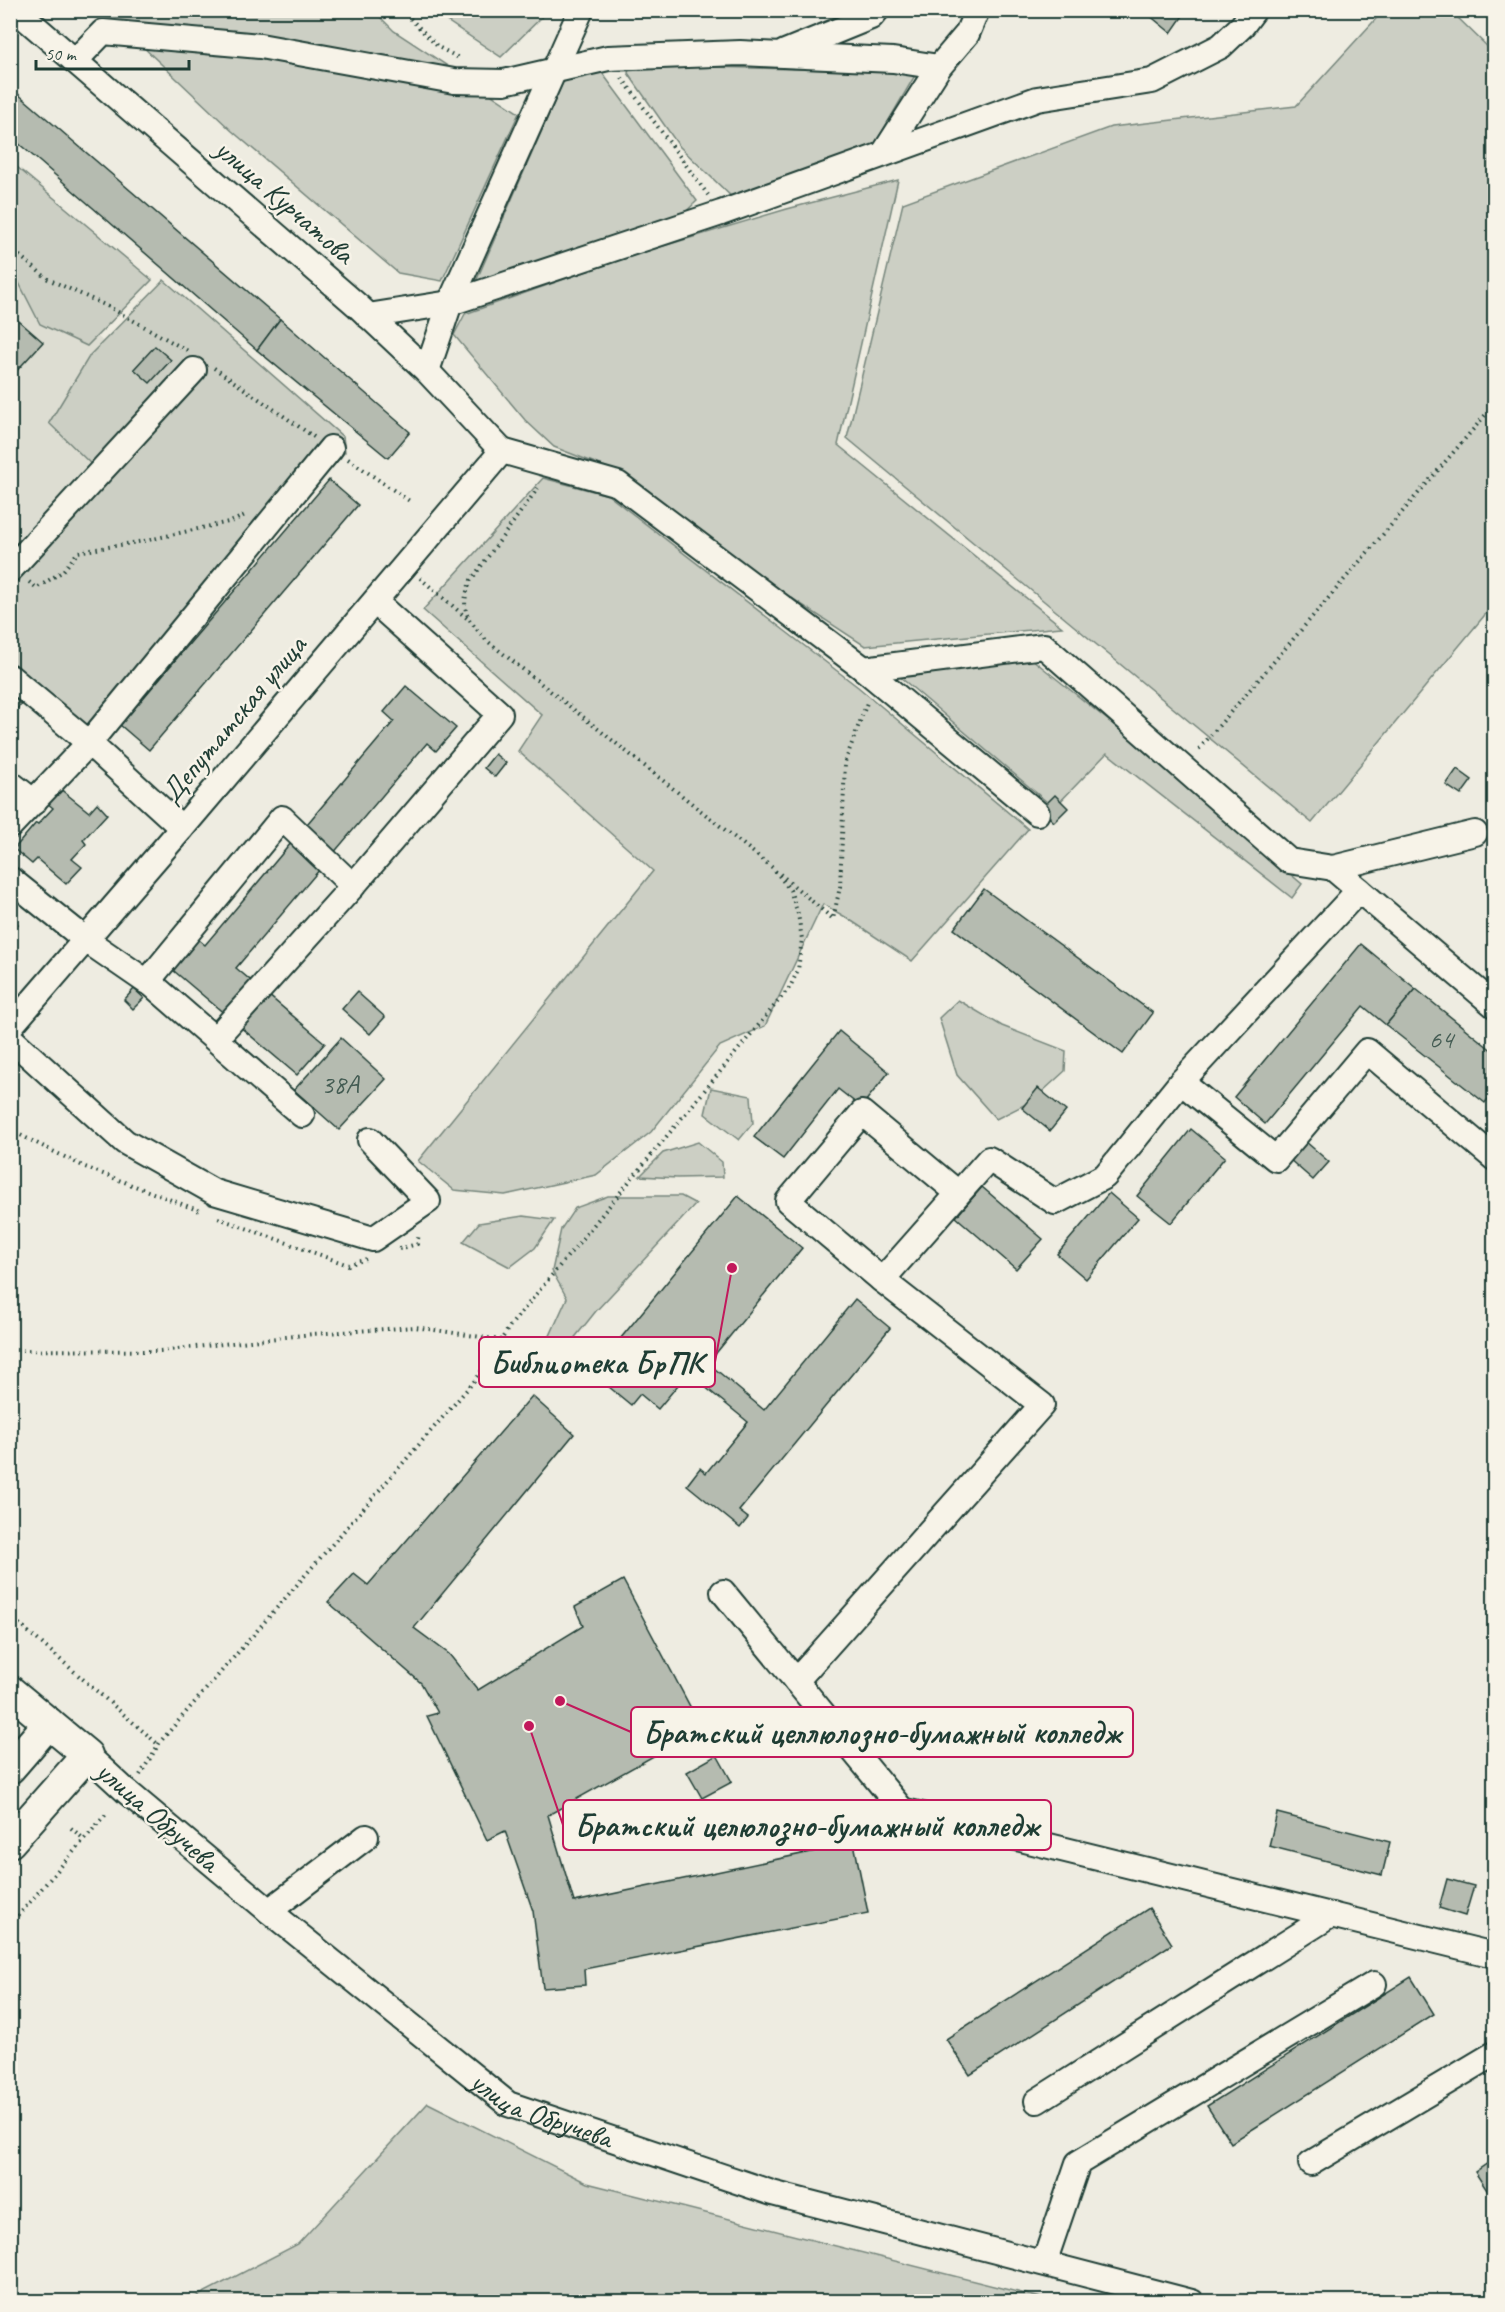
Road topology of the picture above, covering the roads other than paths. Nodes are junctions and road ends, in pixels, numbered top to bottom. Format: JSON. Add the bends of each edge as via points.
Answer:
{"nodes":[{"id":1,"x":16,"y":10,"type":"edge"},
{"id":2,"x":581,"y":10,"type":"edge"},
{"id":3,"x":877,"y":10,"type":"edge"},
{"id":4,"x":977,"y":10,"type":"edge"},
{"id":5,"x":1254,"y":10,"type":"edge"},
{"id":6,"x":778,"y":55,"type":"junction"},
{"id":7,"x":75,"y":61,"type":"junction"},
{"id":8,"x":939,"y":68,"type":"junction"},
{"id":9,"x":554,"y":70,"type":"junction"},
{"id":10,"x":884,"y":153,"type":"junction"},
{"id":11,"x":450,"y":303,"type":"junction"},
{"id":12,"x":368,"y":316,"type":"junction"},
{"id":13,"x":194,"y":370,"type":"dead end"},
{"id":14,"x":427,"y":370,"type":"junction"},
{"id":15,"x":331,"y":448,"type":"dead end"},
{"id":16,"x":502,"y":451,"type":"junction"},
{"id":17,"x":15,"y":573,"type":"edge"},
{"id":18,"x":375,"y":602,"type":"junction"},
{"id":19,"x":870,"y":674,"type":"junction"},
{"id":20,"x":10,"y":677,"type":"edge"},
{"id":21,"x":89,"y":742,"type":"junction"},
{"id":22,"x":10,"y":783,"type":"edge"},
{"id":23,"x":34,"y":802,"type":"junction"},
{"id":24,"x":1036,"y":813,"type":"dead end"},
{"id":25,"x":10,"y":826,"type":"edge"},
{"id":26,"x":182,"y":828,"type":"junction"},
{"id":27,"x":1475,"y":833,"type":"dead end"},
{"id":28,"x":1333,"y":868,"type":"junction"},
{"id":29,"x":10,"y":879,"type":"edge"},
{"id":30,"x":353,"y":886,"type":"junction"},
{"id":31,"x":1359,"y":890,"type":"junction"},
{"id":32,"x":86,"y":940,"type":"junction"},
{"id":33,"x":147,"y":981,"type":"junction"},
{"id":34,"x":1494,"y":1005,"type":"edge"},
{"id":35,"x":10,"y":1027,"type":"edge"},
{"id":36,"x":10,"y":1038,"type":"edge"},
{"id":37,"x":216,"y":1038,"type":"junction"},
{"id":38,"x":1181,"y":1082,"type":"junction"},
{"id":39,"x":303,"y":1115,"type":"dead end"},
{"id":40,"x":370,"y":1140,"type":"dead end"},
{"id":41,"x":1494,"y":1158,"type":"edge"},
{"id":42,"x":958,"y":1193,"type":"junction"},
{"id":43,"x":882,"y":1280,"type":"junction"},
{"id":44,"x":723,"y":1592,"type":"dead end"},
{"id":45,"x":796,"y":1681,"type":"junction"},
{"id":46,"x":10,"y":1691,"type":"edge"},
{"id":47,"x":49,"y":1723,"type":"junction"},
{"id":48,"x":87,"y":1755,"type":"junction"},
{"id":49,"x":10,"y":1768,"type":"edge"},
{"id":50,"x":366,"y":1837,"type":"dead end"},
{"id":51,"x":10,"y":1842,"type":"edge"},
{"id":52,"x":269,"y":1911,"type":"junction"},
{"id":53,"x":1331,"y":1915,"type":"junction"},
{"id":54,"x":1494,"y":1955,"type":"edge"},
{"id":55,"x":1374,"y":1984,"type":"dead end"},
{"id":56,"x":1494,"y":2054,"type":"edge"},
{"id":57,"x":1037,"y":2101,"type":"dead end"},
{"id":58,"x":1311,"y":2163,"type":"dead end"},
{"id":59,"x":1044,"y":2263,"type":"junction"},
{"id":60,"x":1192,"y":2301,"type":"edge"}],
"edges":[{"from":1,"to":7,"type":"street","name":"улица Курчатова"},
{"from":2,"to":9,"type":"street"},
{"from":3,"to":6,"type":"street","via":[[871,17]]},
{"from":4,"to":8,"type":"street","via":[[966,34]]},
{"from":5,"to":10,"type":"street","via":[[1221,46],[1152,81],[1038,99]]},
{"from":6,"to":8,"type":"street","via":[[893,60]]},
{"from":6,"to":9,"type":"street","via":[[608,58]]},
{"from":7,"to":9,"type":"street","via":[[103,32],[261,46],[454,81],[504,82]]},
{"from":7,"to":12,"type":"street","name":"улица Курчатова"},
{"from":8,"to":10,"type":"street"},
{"from":9,"to":11,"type":"street"},
{"from":10,"to":11,"type":"street","via":[[721,213]]},
{"from":11,"to":12,"type":"street"},
{"from":11,"to":14,"type":"street"},
{"from":12,"to":14,"type":"street","name":"улица Курчатова"},
{"from":13,"to":17,"type":"street"},
{"from":14,"to":16,"type":"street","name":"улица Курчатова"},
{"from":15,"to":21,"type":"street"},
{"from":16,"to":18,"type":"street","name":"Депутатская улица"},
{"from":16,"to":19,"type":"street","via":[[618,484]]},
{"from":18,"to":26,"type":"street","name":"Депутатская улица"},
{"from":18,"to":30,"type":"street","via":[[500,714]]},
{"from":19,"to":24,"type":"street"},
{"from":19,"to":28,"type":"street","via":[[1044,646],[1289,861]]},
{"from":20,"to":21,"type":"street"},
{"from":21,"to":23,"type":"street"},
{"from":21,"to":26,"type":"street"},
{"from":22,"to":23,"type":"street"},
{"from":23,"to":25,"type":"street"},
{"from":26,"to":32,"type":"street","name":"Депутатская улица"},
{"from":27,"to":28,"type":"street"},
{"from":28,"to":31,"type":"street"},
{"from":29,"to":32,"type":"street"},
{"from":30,"to":33,"type":"street","via":[[282,818]]},
{"from":30,"to":37,"type":"street"},
{"from":31,"to":34,"type":"street"},
{"from":31,"to":38,"type":"street"},
{"from":32,"to":33,"type":"street"},
{"from":32,"to":35,"type":"street","name":"Депутатская улица"},
{"from":33,"to":37,"type":"street"},
{"from":36,"to":40,"type":"street","via":[[125,1142],[214,1192],[373,1239],[428,1201]]},
{"from":37,"to":39,"type":"street"},
{"from":38,"to":41,"type":"street","via":[[1276,1159],[1367,1051]]},
{"from":38,"to":42,"type":"street","via":[[1105,1176],[1055,1202],[989,1159]]},
{"from":42,"to":43,"type":"street"},
{"from":42,"to":43,"type":"street","via":[[862,1113],[788,1201]]},
{"from":43,"to":45,"type":"street","via":[[1042,1405]]},
{"from":44,"to":45,"type":"street"},
{"from":45,"to":53,"type":"street","via":[[902,1810]]},
{"from":46,"to":47,"type":"main road","name":"улица Обручева"},
{"from":47,"to":48,"type":"main road","name":"улица Обручева"},
{"from":47,"to":49,"type":"main road"},
{"from":48,"to":51,"type":"main road"},
{"from":48,"to":52,"type":"street","name":"улица Обручева"},
{"from":50,"to":52,"type":"street"},
{"from":52,"to":59,"type":"street","name":"улица Обручева","via":[[508,2104],[772,2193]]},
{"from":53,"to":54,"type":"street"},
{"from":53,"to":57,"type":"street"},
{"from":55,"to":59,"type":"street","via":[[1078,2163]]},
{"from":56,"to":58,"type":"street"},
{"from":59,"to":60,"type":"street","name":"улица Обручева"}]}
